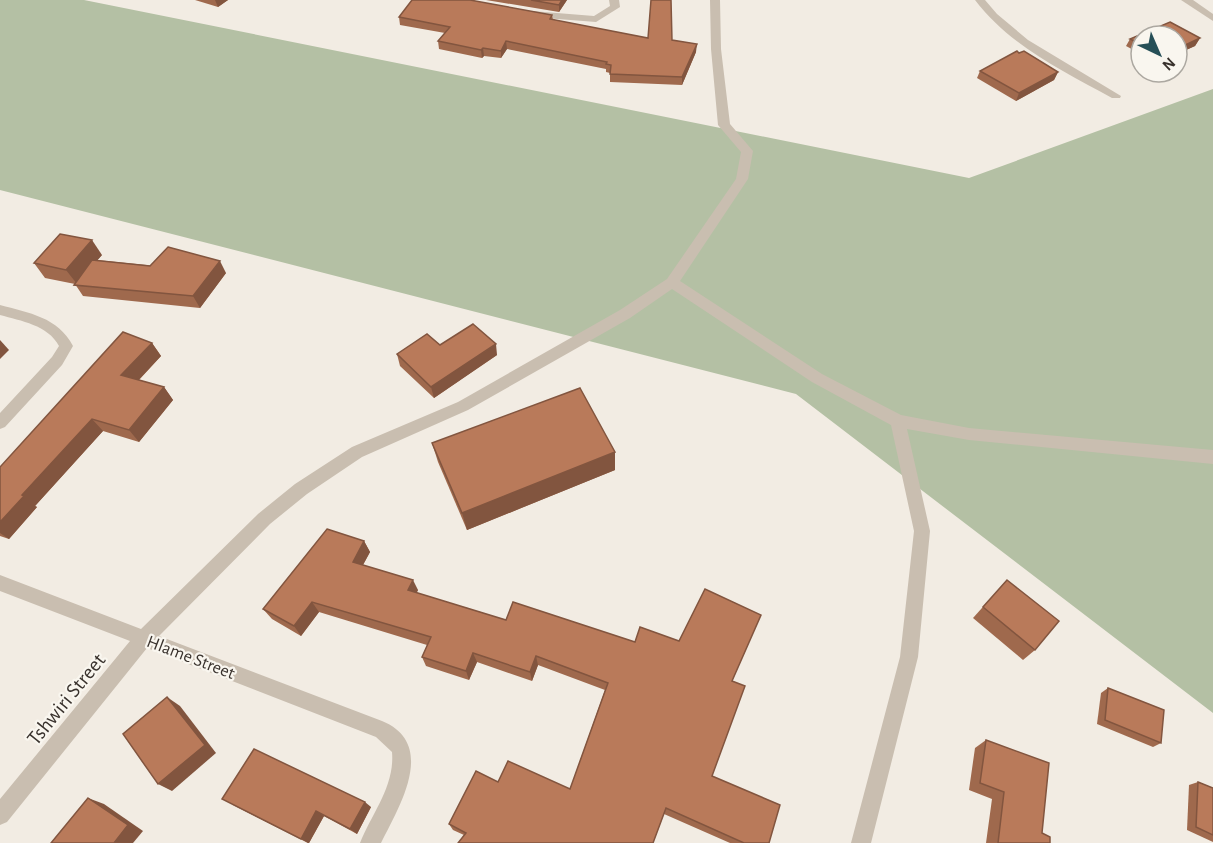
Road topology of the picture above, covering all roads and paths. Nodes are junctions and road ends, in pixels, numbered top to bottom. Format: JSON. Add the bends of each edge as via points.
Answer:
{"nodes":[{"id":1,"x":615,"y":0,"type":"edge"},
{"id":2,"x":715,"y":0,"type":"edge"},
{"id":3,"x":980,"y":0,"type":"edge"},
{"id":4,"x":1186,"y":0,"type":"edge"},
{"id":5,"x":523,"y":12,"type":"edge"},
{"id":6,"x":1213,"y":18,"type":"edge"},
{"id":7,"x":1116,"y":96,"type":"dead end"},
{"id":8,"x":672,"y":282,"type":"junction"},
{"id":9,"x":0,"y":310,"type":"edge"},
{"id":10,"x":898,"y":421,"type":"junction"},
{"id":11,"x":0,"y":423,"type":"edge"},
{"id":12,"x":1213,"y":457,"type":"edge"},
{"id":13,"x":0,"y":583,"type":"edge"},
{"id":14,"x":143,"y":639,"type":"junction"},
{"id":15,"x":0,"y":815,"type":"edge"},
{"id":16,"x":370,"y":843,"type":"edge"},
{"id":17,"x":861,"y":843,"type":"edge"}],
"edges":[{"from":1,"to":5,"type":"street","via":[[615,7],[596,19]]},
{"from":2,"to":8,"type":"street","via":[[724,125],[747,151],[742,179]]},
{"from":3,"to":7,"type":"street","via":[[1006,28]]},
{"from":4,"to":6,"type":"street"},
{"from":8,"to":10,"type":"street","via":[[818,378]]},
{"from":8,"to":14,"type":"street","name":"Tshwiri Street","via":[[625,314],[464,406],[357,452],[319,477],[264,519]]},
{"from":9,"to":11,"type":"street","via":[[56,329],[66,346]]},
{"from":10,"to":12,"type":"street","via":[[969,434]]},
{"from":10,"to":17,"type":"street","via":[[922,531],[909,657]]},
{"from":13,"to":14,"type":"street","name":"Hlame Street"},
{"from":14,"to":15,"type":"street","name":"Tshwiri Street"},
{"from":14,"to":16,"type":"street","name":"Hlame Street","via":[[382,730],[396,741],[402,761],[398,784]]}]}
